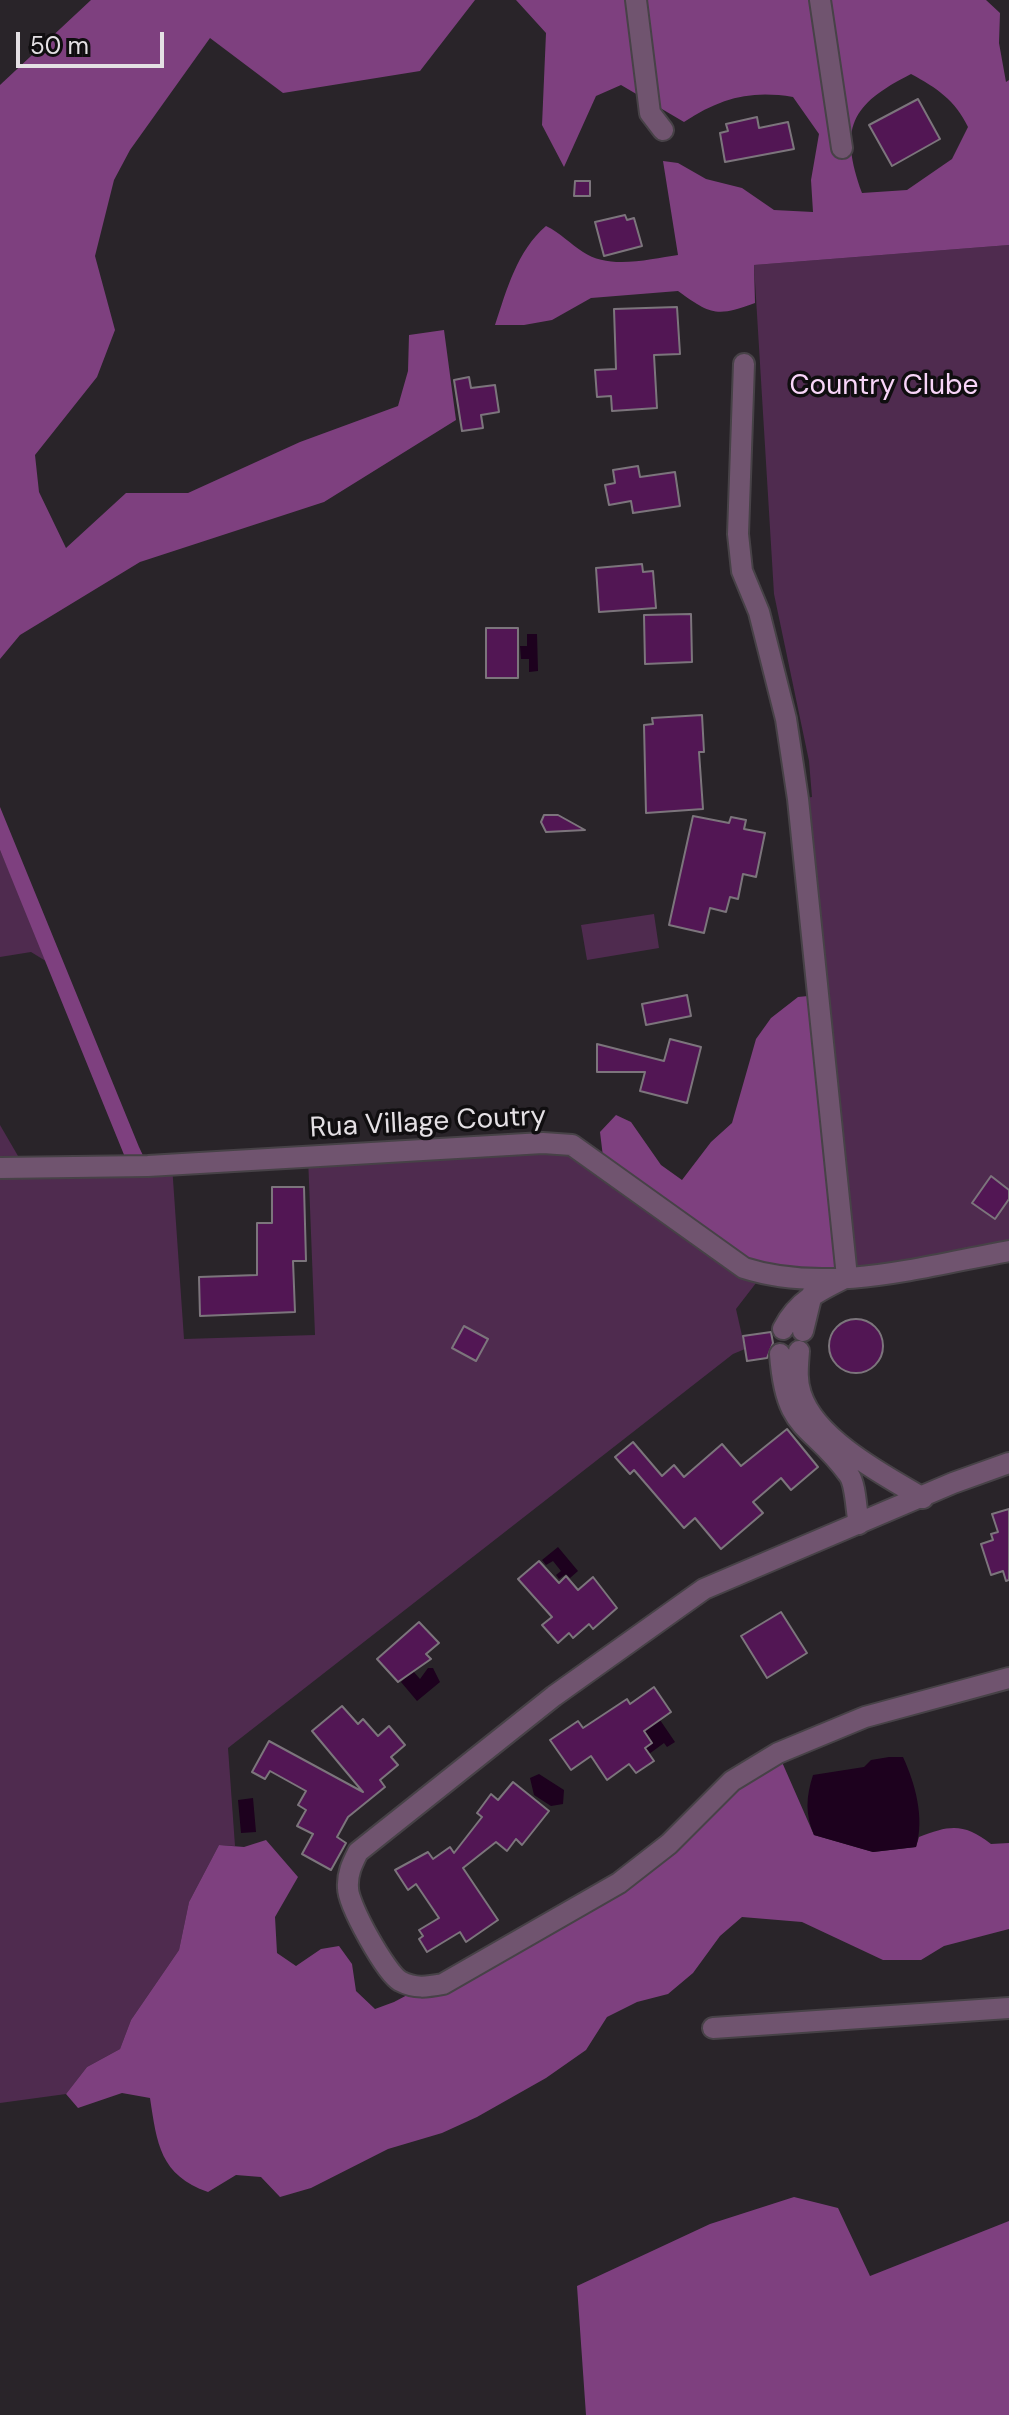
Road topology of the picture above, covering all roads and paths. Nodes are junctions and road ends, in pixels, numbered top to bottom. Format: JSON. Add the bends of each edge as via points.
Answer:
{"nodes":[{"id":1,"x":636,"y":0,"type":"edge"},
{"id":2,"x":820,"y":0,"type":"edge"},
{"id":3,"x":663,"y":130,"type":"dead end"},
{"id":4,"x":842,"y":148,"type":"dead end"},
{"id":5,"x":744,"y":364,"type":"dead end"},
{"id":6,"x":0,"y":1168,"type":"edge"},
{"id":7,"x":1009,"y":1251,"type":"edge"},
{"id":8,"x":847,"y":1277,"type":"junction"},
{"id":9,"x":791,"y":1341,"type":"junction"},
{"id":10,"x":1009,"y":1463,"type":"edge"},
{"id":11,"x":923,"y":1498,"type":"junction"},
{"id":12,"x":859,"y":1524,"type":"junction"},
{"id":13,"x":1009,"y":1678,"type":"edge"},
{"id":14,"x":1009,"y":2008,"type":"edge"},
{"id":15,"x":713,"y":2028,"type":"dead end"}],
"edges":[{"from":1,"to":3,"type":"street","via":[[650,113]]},
{"from":2,"to":4,"type":"street"},
{"from":5,"to":8,"type":"street","via":[[738,534],[742,571],[759,612],[786,719],[798,799]]},
{"from":6,"to":8,"type":"street","name":"Rua Village Coutry","via":[[129,1167],[572,1145],[744,1268],[788,1279]]},
{"from":7,"to":8,"type":"street","name":"Rua Village Coutry"},
{"from":8,"to":9,"type":"street","via":[[812,1294],[791,1313]]},
{"from":9,"to":11,"type":"street","via":[[801,1395],[811,1413],[873,1469]]},
{"from":9,"to":12,"type":"street","via":[[787,1401],[798,1424],[851,1478]]},
{"from":10,"to":11,"type":"street"},
{"from":11,"to":12,"type":"street"},
{"from":12,"to":13,"type":"street","via":[[704,1589],[554,1696],[358,1852],[349,1869],[352,1908],[397,1980],[419,1988],[443,1984],[619,1883],[669,1844],[732,1781],[778,1753],[865,1717]]},
{"from":14,"to":15,"type":"street"}]}
